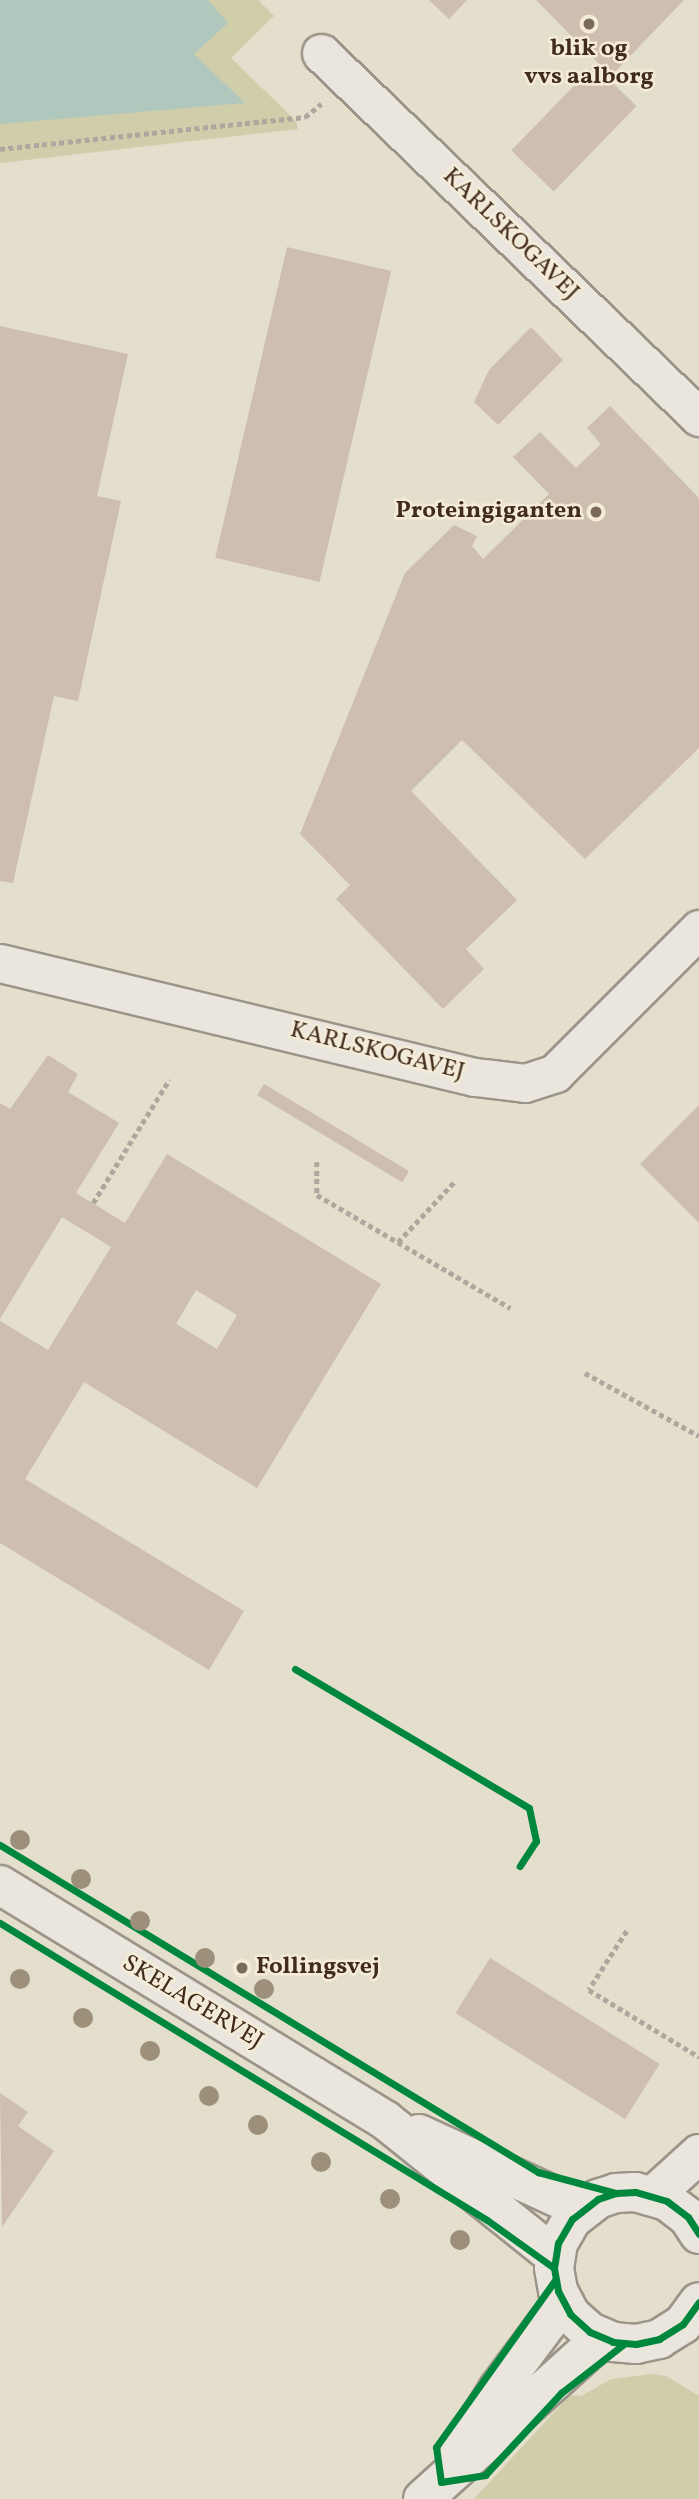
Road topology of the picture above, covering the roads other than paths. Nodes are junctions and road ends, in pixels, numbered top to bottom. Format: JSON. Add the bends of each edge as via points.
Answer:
{"nodes":[{"id":1,"x":321,"y":53,"type":"dead end"},
{"id":2,"x":699,"y":417,"type":"edge"},
{"id":3,"x":699,"y":929,"type":"edge"},
{"id":4,"x":0,"y":963,"type":"edge"},
{"id":5,"x":0,"y":1885,"type":"edge"},
{"id":6,"x":385,"y":2120,"type":"junction"},
{"id":7,"x":699,"y":2154,"type":"edge"},
{"id":8,"x":654,"y":2195,"type":"junction"},
{"id":9,"x":582,"y":2209,"type":"junction"},
{"id":10,"x":698,"y":2228,"type":"edge"},
{"id":11,"x":555,"y":2256,"type":"junction"},
{"id":12,"x":563,"y":2302,"type":"junction"},
{"id":13,"x":699,"y":2302,"type":"edge"},
{"id":14,"x":684,"y":2336,"type":"edge"},
{"id":15,"x":601,"y":2338,"type":"junction"},
{"id":16,"x":432,"y":2490,"type":"edge"}],
"edges":[{"from":1,"to":2,"type":"street","name":"KARLSKOGAVEJ"},
{"from":3,"to":4,"type":"street","name":"KARLSKOGAVEJ","via":[[555,1073],[525,1083],[475,1077]]},
{"from":5,"to":6,"type":"street","name":"SKELAGERVEJ"},
{"from":6,"to":9,"type":"street","name":"SKELAGERVEJ"},
{"from":6,"to":11,"type":"street","name":"SKELAGERVEJ"},
{"from":7,"to":8,"type":"street"},
{"from":8,"to":9,"type":"street","via":[[616,2193]]},
{"from":8,"to":10,"type":"street","via":[[678,2208]]},
{"from":9,"to":11,"type":"street","via":[[564,2230]]},
{"from":11,"to":12,"type":"street","via":[[555,2280]]},
{"from":12,"to":15,"type":"street","via":[[579,2323]]},
{"from":12,"to":16,"type":"street"},
{"from":13,"to":14,"type":"street"},
{"from":14,"to":15,"type":"street","via":[[636,2344]]},
{"from":15,"to":16,"type":"street"}]}
